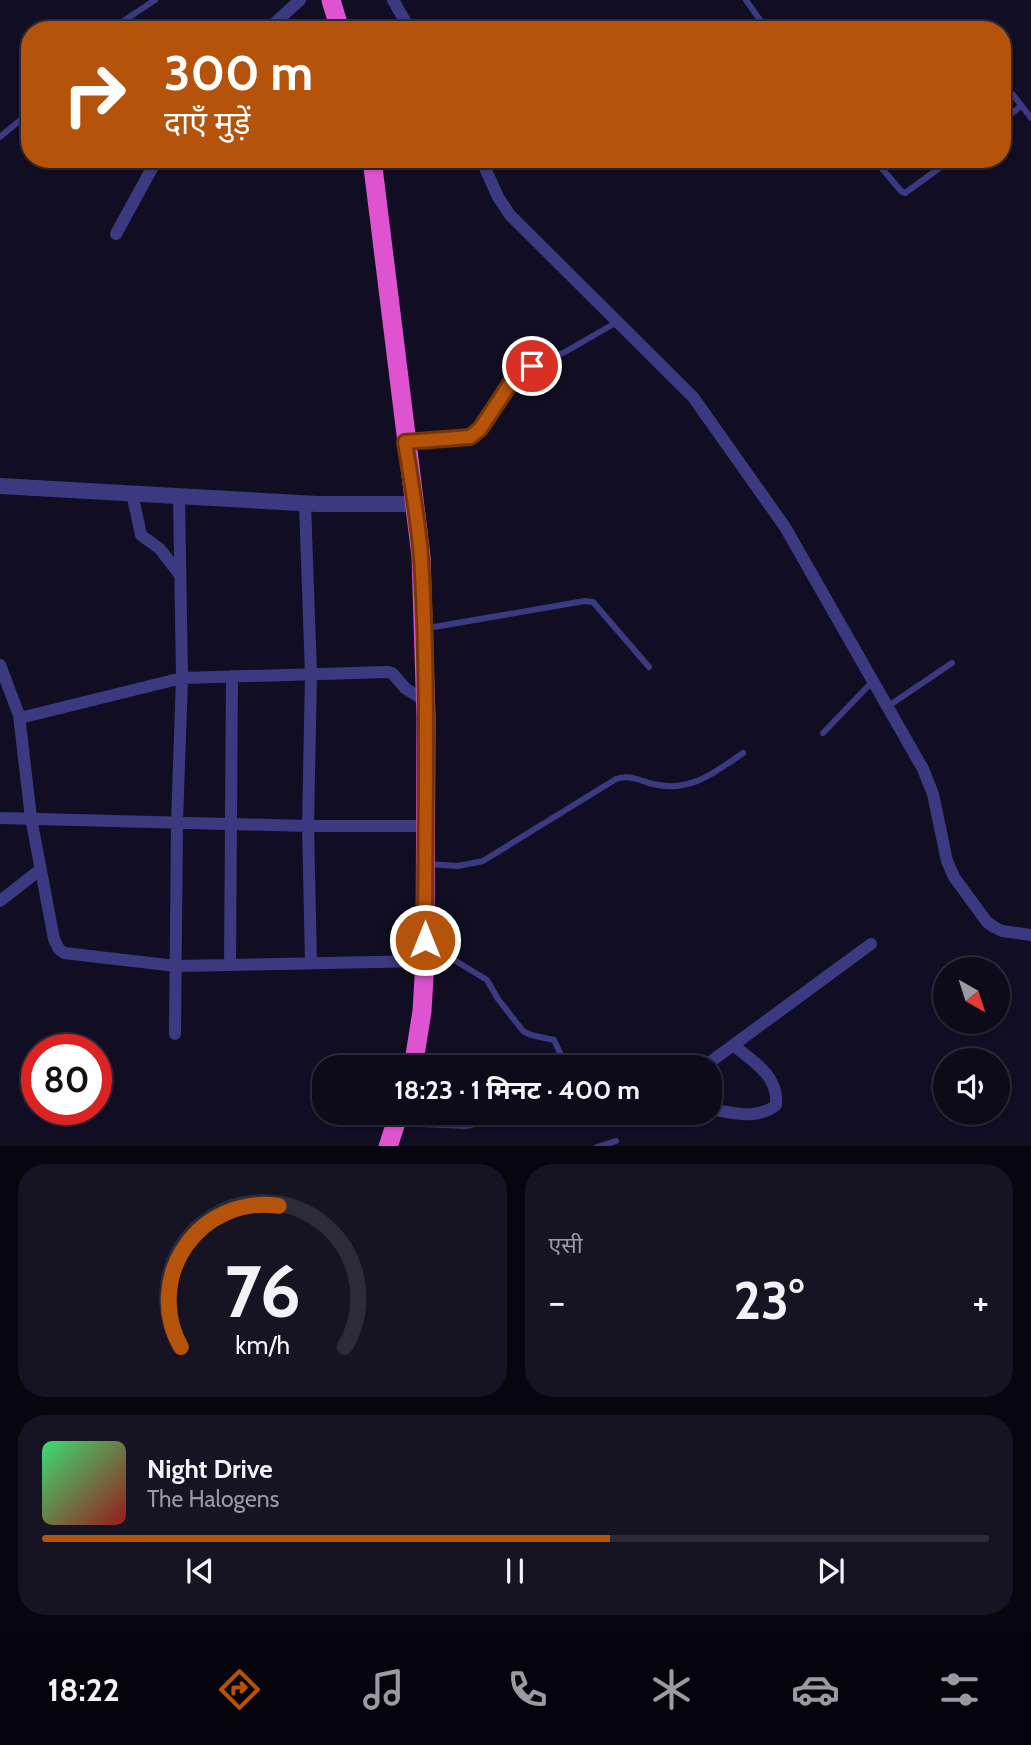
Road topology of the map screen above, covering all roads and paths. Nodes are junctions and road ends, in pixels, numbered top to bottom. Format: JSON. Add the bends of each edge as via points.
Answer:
{"nodes":[{"id":1,"x":155,"y":0,"type":"edge"},
{"id":2,"x":300,"y":0,"type":"edge"},
{"id":3,"x":331,"y":0,"type":"edge"},
{"id":4,"x":393,"y":0,"type":"edge"},
{"id":5,"x":746,"y":0,"type":"edge"},
{"id":6,"x":124,"y":21,"type":"edge"},
{"id":7,"x":277,"y":21,"type":"edge"},
{"id":8,"x":337,"y":21,"type":"edge"},
{"id":9,"x":406,"y":21,"type":"edge"},
{"id":10,"x":761,"y":21,"type":"edge"},
{"id":11,"x":1011,"y":93,"type":"edge"},
{"id":12,"x":1021,"y":106,"type":"junction"},
{"id":13,"x":1011,"y":114,"type":"edge"},
{"id":14,"x":1031,"y":118,"type":"edge"},
{"id":15,"x":21,"y":120,"type":"edge"},
{"id":16,"x":0,"y":137,"type":"edge"},
{"id":17,"x":152,"y":168,"type":"edge"},
{"id":18,"x":373,"y":168,"type":"edge"},
{"id":19,"x":485,"y":168,"type":"edge"},
{"id":20,"x":882,"y":168,"type":"edge"},
{"id":21,"x":940,"y":168,"type":"edge"},
{"id":22,"x":116,"y":234,"type":"dead end"},
{"id":23,"x":618,"y":321,"type":"junction"},
{"id":24,"x":405,"y":442,"type":"junction"},
{"id":25,"x":0,"y":486,"type":"edge"},
{"id":26,"x":132,"y":494,"type":"junction"},
{"id":27,"x":179,"y":496,"type":"junction"},
{"id":28,"x":305,"y":504,"type":"junction"},
{"id":29,"x":415,"y":504,"type":"junction"},
{"id":30,"x":180,"y":575,"type":"junction"},
{"id":31,"x":423,"y":629,"type":"junction"},
{"id":32,"x":952,"y":663,"type":"dead end"},
{"id":33,"x":0,"y":665,"type":"edge"},
{"id":34,"x":649,"y":667,"type":"dead end"},
{"id":35,"x":311,"y":674,"type":"junction"},
{"id":36,"x":232,"y":676,"type":"junction"},
{"id":37,"x":182,"y":678,"type":"junction"},
{"id":38,"x":873,"y":681,"type":"junction"},
{"id":39,"x":425,"y":701,"type":"junction"},
{"id":40,"x":887,"y":707,"type":"junction"},
{"id":41,"x":20,"y":718,"type":"junction"},
{"id":42,"x":823,"y":733,"type":"dead end"},
{"id":43,"x":743,"y":753,"type":"dead end"},
{"id":44,"x":0,"y":818,"type":"edge"},
{"id":45,"x":31,"y":818,"type":"junction"},
{"id":46,"x":177,"y":822,"type":"junction"},
{"id":47,"x":231,"y":824,"type":"junction"},
{"id":48,"x":308,"y":826,"type":"junction"},
{"id":49,"x":425,"y":826,"type":"junction"},
{"id":50,"x":425,"y":864,"type":"junction"},
{"id":51,"x":41,"y":869,"type":"junction"},
{"id":52,"x":0,"y":901,"type":"edge"},
{"id":53,"x":425,"y":919,"type":"junction"},
{"id":54,"x":1031,"y":935,"type":"edge"},
{"id":55,"x":871,"y":944,"type":"dead end"},
{"id":56,"x":425,"y":961,"type":"junction"},
{"id":57,"x":311,"y":963,"type":"junction"},
{"id":58,"x":230,"y":965,"type":"junction"},
{"id":59,"x":176,"y":966,"type":"junction"},
{"id":60,"x":176,"y":1034,"type":"dead end"},
{"id":61,"x":733,"y":1045,"type":"junction"},
{"id":62,"x":415,"y":1055,"type":"edge"},
{"id":63,"x":561,"y":1055,"type":"edge"},
{"id":64,"x":720,"y":1055,"type":"edge"},
{"id":65,"x":722,"y":1111,"type":"edge"},
{"id":66,"x":395,"y":1125,"type":"edge"},
{"id":67,"x":616,"y":1141,"type":"dead end"},
{"id":68,"x":388,"y":1146,"type":"edge"},
{"id":69,"x":597,"y":1146,"type":"edge"}],
"edges":[{"from":1,"to":6,"type":"lane"},
{"from":2,"to":7,"type":"street"},
{"from":3,"to":8,"type":"highway"},
{"from":4,"to":9,"type":"street"},
{"from":5,"to":10,"type":"lane"},
{"from":11,"to":12,"type":"lane"},
{"from":12,"to":13,"type":"lane"},
{"from":12,"to":14,"type":"lane"},
{"from":15,"to":16,"type":"lane"},
{"from":17,"to":22,"type":"street"},
{"from":18,"to":24,"type":"highway"},
{"from":19,"to":23,"type":"street","via":[[510,215]]},
{"from":20,"to":21,"type":"lane","via":[[905,193]]},
{"from":23,"to":24,"type":"lane","via":[[518,375],[470,437]]},
{"from":23,"to":38,"type":"street","via":[[693,397],[778,516]]},
{"from":24,"to":29,"type":"highway"},
{"from":25,"to":26,"type":"street"},
{"from":26,"to":27,"type":"street"},
{"from":26,"to":30,"type":"street","via":[[141,535],[160,549]]},
{"from":27,"to":28,"type":"street"},
{"from":27,"to":30,"type":"street"},
{"from":28,"to":29,"type":"street"},
{"from":28,"to":35,"type":"street"},
{"from":29,"to":31,"type":"highway"},
{"from":30,"to":37,"type":"street"},
{"from":31,"to":34,"type":"lane","via":[[593,602]]},
{"from":31,"to":39,"type":"highway"},
{"from":32,"to":40,"type":"lane"},
{"from":33,"to":41,"type":"street"},
{"from":35,"to":36,"type":"street"},
{"from":35,"to":39,"type":"street","via":[[388,672]]},
{"from":35,"to":48,"type":"street"},
{"from":36,"to":37,"type":"street"},
{"from":36,"to":47,"type":"street"},
{"from":37,"to":41,"type":"street"},
{"from":37,"to":46,"type":"street"},
{"from":38,"to":40,"type":"street"},
{"from":38,"to":42,"type":"lane"},
{"from":39,"to":49,"type":"highway"},
{"from":40,"to":54,"type":"street","via":[[929,783],[954,877],[987,922],[1002,931]]},
{"from":41,"to":45,"type":"street"},
{"from":43,"to":50,"type":"lane","via":[[690,785],[616,779],[483,860],[458,866]]},
{"from":44,"to":45,"type":"street"},
{"from":45,"to":46,"type":"street"},
{"from":45,"to":51,"type":"street"},
{"from":46,"to":47,"type":"street"},
{"from":46,"to":59,"type":"street"},
{"from":47,"to":48,"type":"street"},
{"from":47,"to":58,"type":"street"},
{"from":48,"to":49,"type":"street"},
{"from":48,"to":57,"type":"street"},
{"from":49,"to":50,"type":"highway"},
{"from":50,"to":53,"type":"highway"},
{"from":51,"to":52,"type":"street"},
{"from":51,"to":59,"type":"street","via":[[54,939],[64,953]]},
{"from":53,"to":56,"type":"highway"},
{"from":53,"to":63,"type":"lane","via":[[445,928],[451,958],[487,980],[523,1031],[554,1040]]},
{"from":55,"to":61,"type":"street"},
{"from":56,"to":57,"type":"street"},
{"from":56,"to":62,"type":"highway"},
{"from":57,"to":58,"type":"street"},
{"from":58,"to":59,"type":"street"},
{"from":59,"to":60,"type":"street"},
{"from":61,"to":64,"type":"street"},
{"from":61,"to":65,"type":"street","via":[[770,1077],[776,1105],[752,1115]]},
{"from":66,"to":68,"type":"highway"},
{"from":67,"to":69,"type":"lane"}]}
